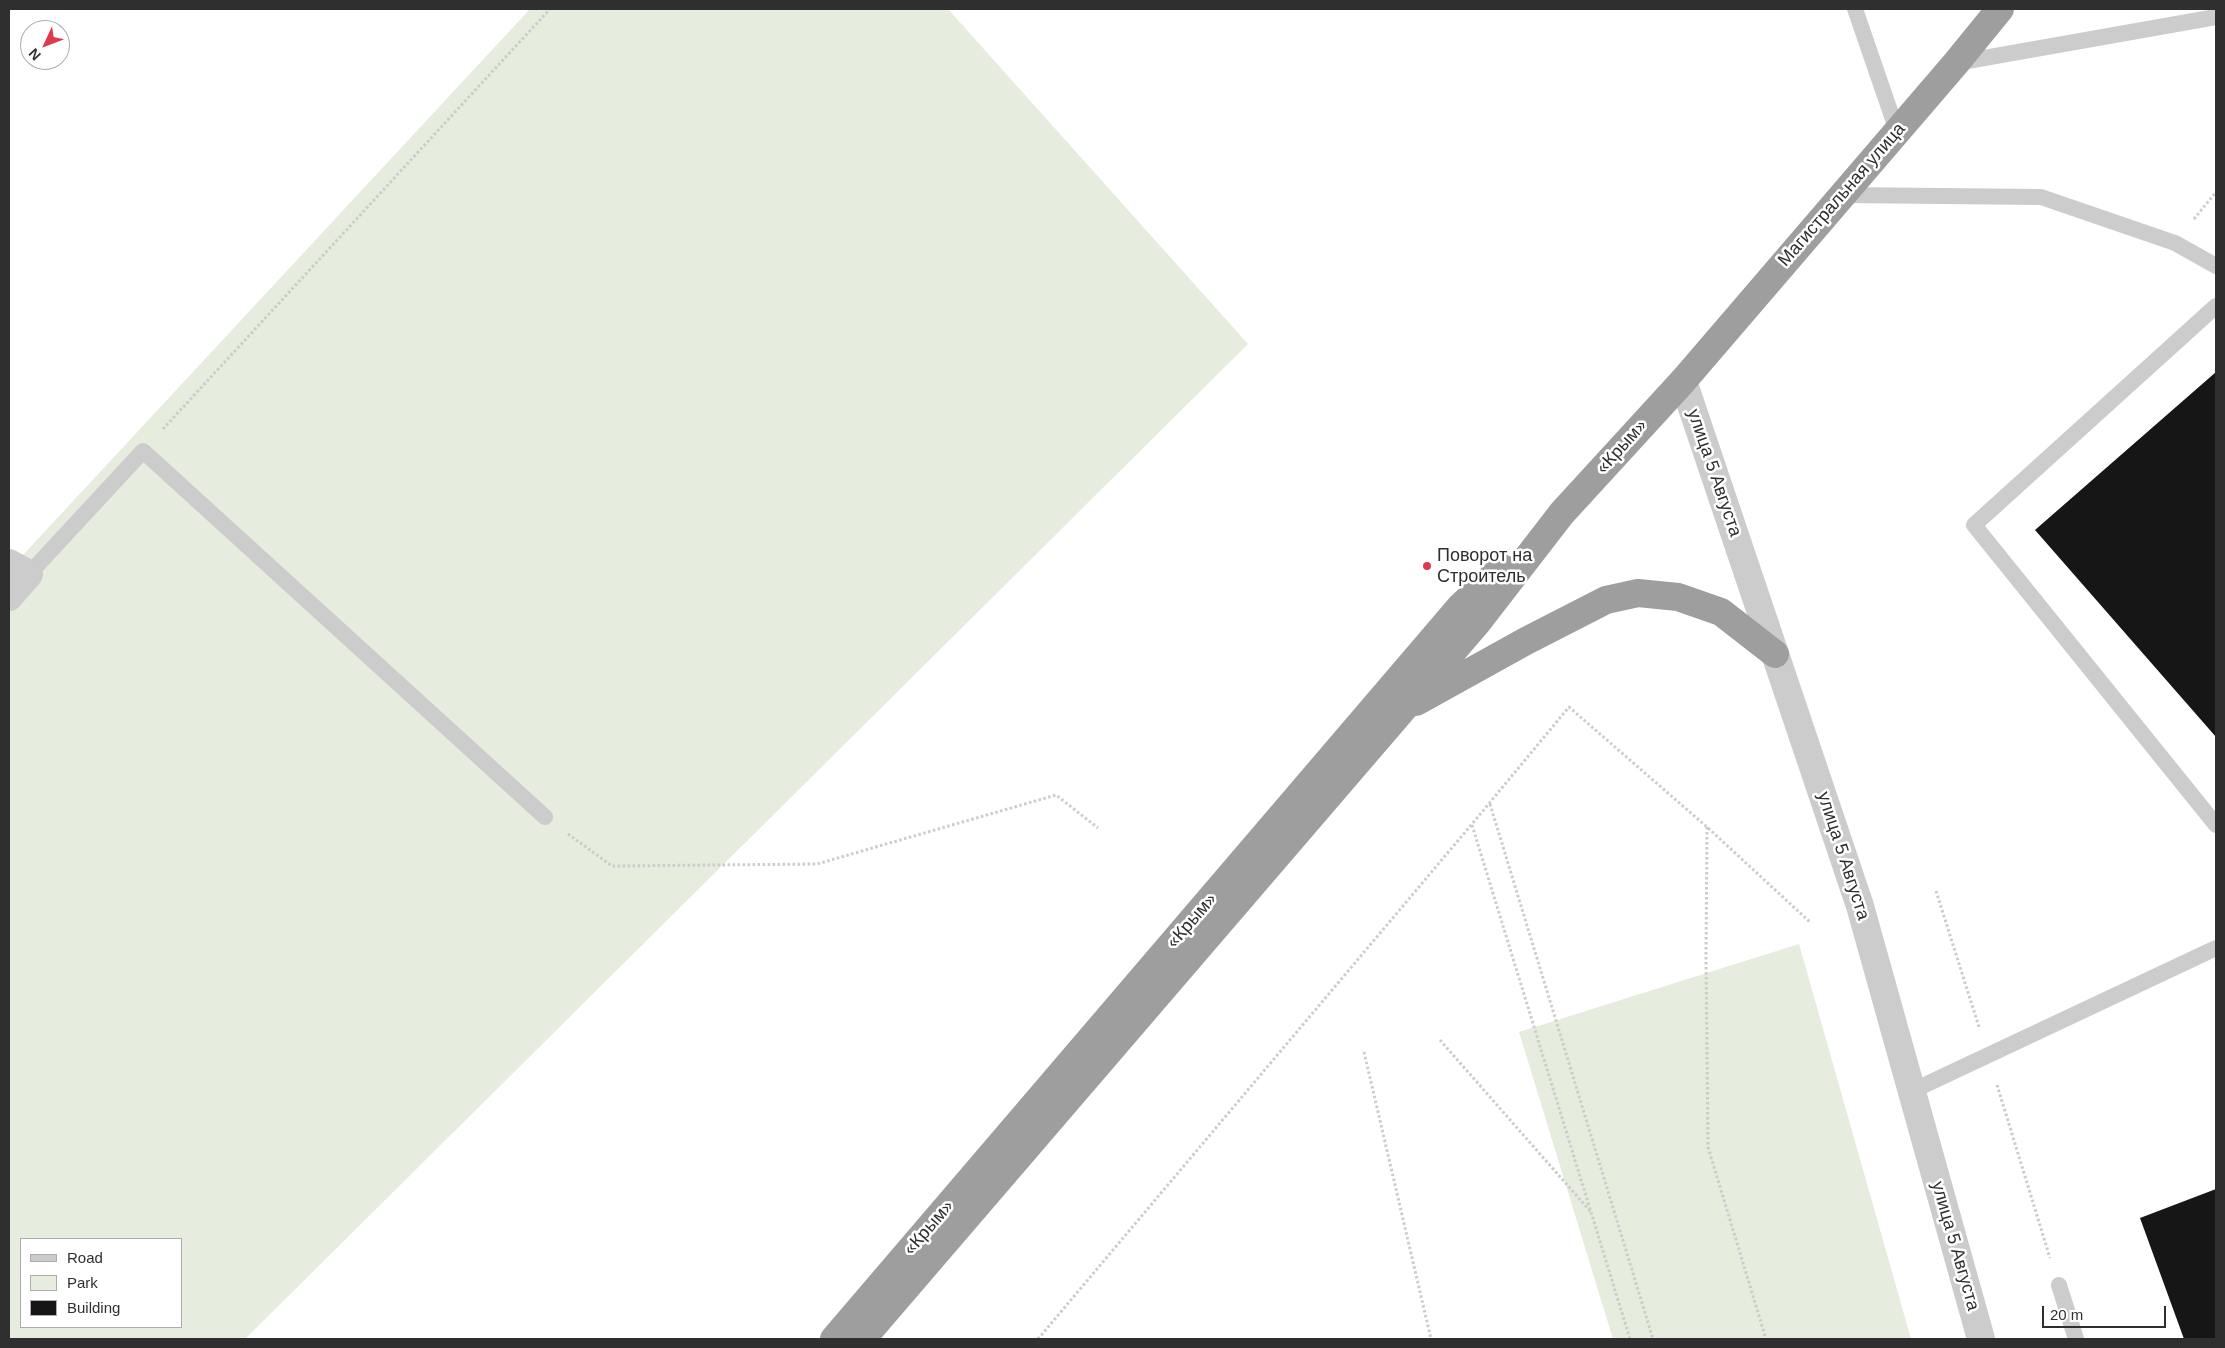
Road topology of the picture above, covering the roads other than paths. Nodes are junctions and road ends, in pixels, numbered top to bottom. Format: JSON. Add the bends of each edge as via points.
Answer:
{"nodes":[{"id":1,"x":1856,"y":9,"type":"edge"},
{"id":2,"x":2000,"y":9,"type":"edge"},
{"id":3,"x":2216,"y":17,"type":"edge"},
{"id":4,"x":1956,"y":63,"type":"junction"},
{"id":5,"x":1897,"y":131,"type":"junction"},
{"id":6,"x":1842,"y":196,"type":"junction"},
{"id":7,"x":2216,"y":266,"type":"edge"},
{"id":8,"x":2216,"y":306,"type":"edge"},
{"id":9,"x":1683,"y":380,"type":"junction"},
{"id":10,"x":1562,"y":513,"type":"junction"},
{"id":11,"x":19,"y":569,"type":"edge"},
{"id":12,"x":9,"y":597,"type":"edge"},
{"id":13,"x":1775,"y":654,"type":"junction"},
{"id":14,"x":1399,"y":712,"type":"junction"},
{"id":15,"x":545,"y":817,"type":"road end"},
{"id":16,"x":2216,"y":825,"type":"edge"},
{"id":17,"x":2216,"y":948,"type":"edge"},
{"id":18,"x":1912,"y":1091,"type":"junction"},
{"id":19,"x":2059,"y":1285,"type":"road end"},
{"id":20,"x":834,"y":1339,"type":"edge"},
{"id":21,"x":862,"y":1339,"type":"edge"},
{"id":22,"x":1981,"y":1339,"type":"edge"},
{"id":23,"x":2076,"y":1339,"type":"edge"}],
"edges":[{"from":1,"to":5,"type":"lane"},
{"from":2,"to":4,"type":"highway","name":"Магистральная улица"},
{"from":3,"to":4,"type":"lane"},
{"from":4,"to":5,"type":"highway","name":"Магистральная улица"},
{"from":5,"to":6,"type":"highway","name":"Магистральная улица"},
{"from":6,"to":7,"type":"lane","via":[[2041,197],[2175,243]]},
{"from":6,"to":9,"type":"highway","name":"Магистральная улица"},
{"from":8,"to":16,"type":"lane","via":[[1974,525]]},
{"from":9,"to":10,"type":"highway","name":"«Крым»"},
{"from":9,"to":13,"type":"street","name":"улица 5 Августа"},
{"from":10,"to":14,"type":"highway","name":"«Крым»","via":[[1477,623]]},
{"from":10,"to":20,"type":"highway","name":"«Крым»","via":[[1460,607]]},
{"from":11,"to":12,"type":"street"},
{"from":11,"to":15,"type":"lane","via":[[143,451]]},
{"from":13,"to":14,"type":"highway","via":[[1721,612],[1678,597],[1638,593],[1606,600]]},
{"from":13,"to":18,"type":"street","name":"улица 5 Августа","via":[[1860,906]]},
{"from":14,"to":21,"type":"highway","name":"«Крым»"},
{"from":17,"to":18,"type":"lane"},
{"from":18,"to":22,"type":"street","name":"улица 5 Августа"},
{"from":19,"to":23,"type":"lane"}]}
